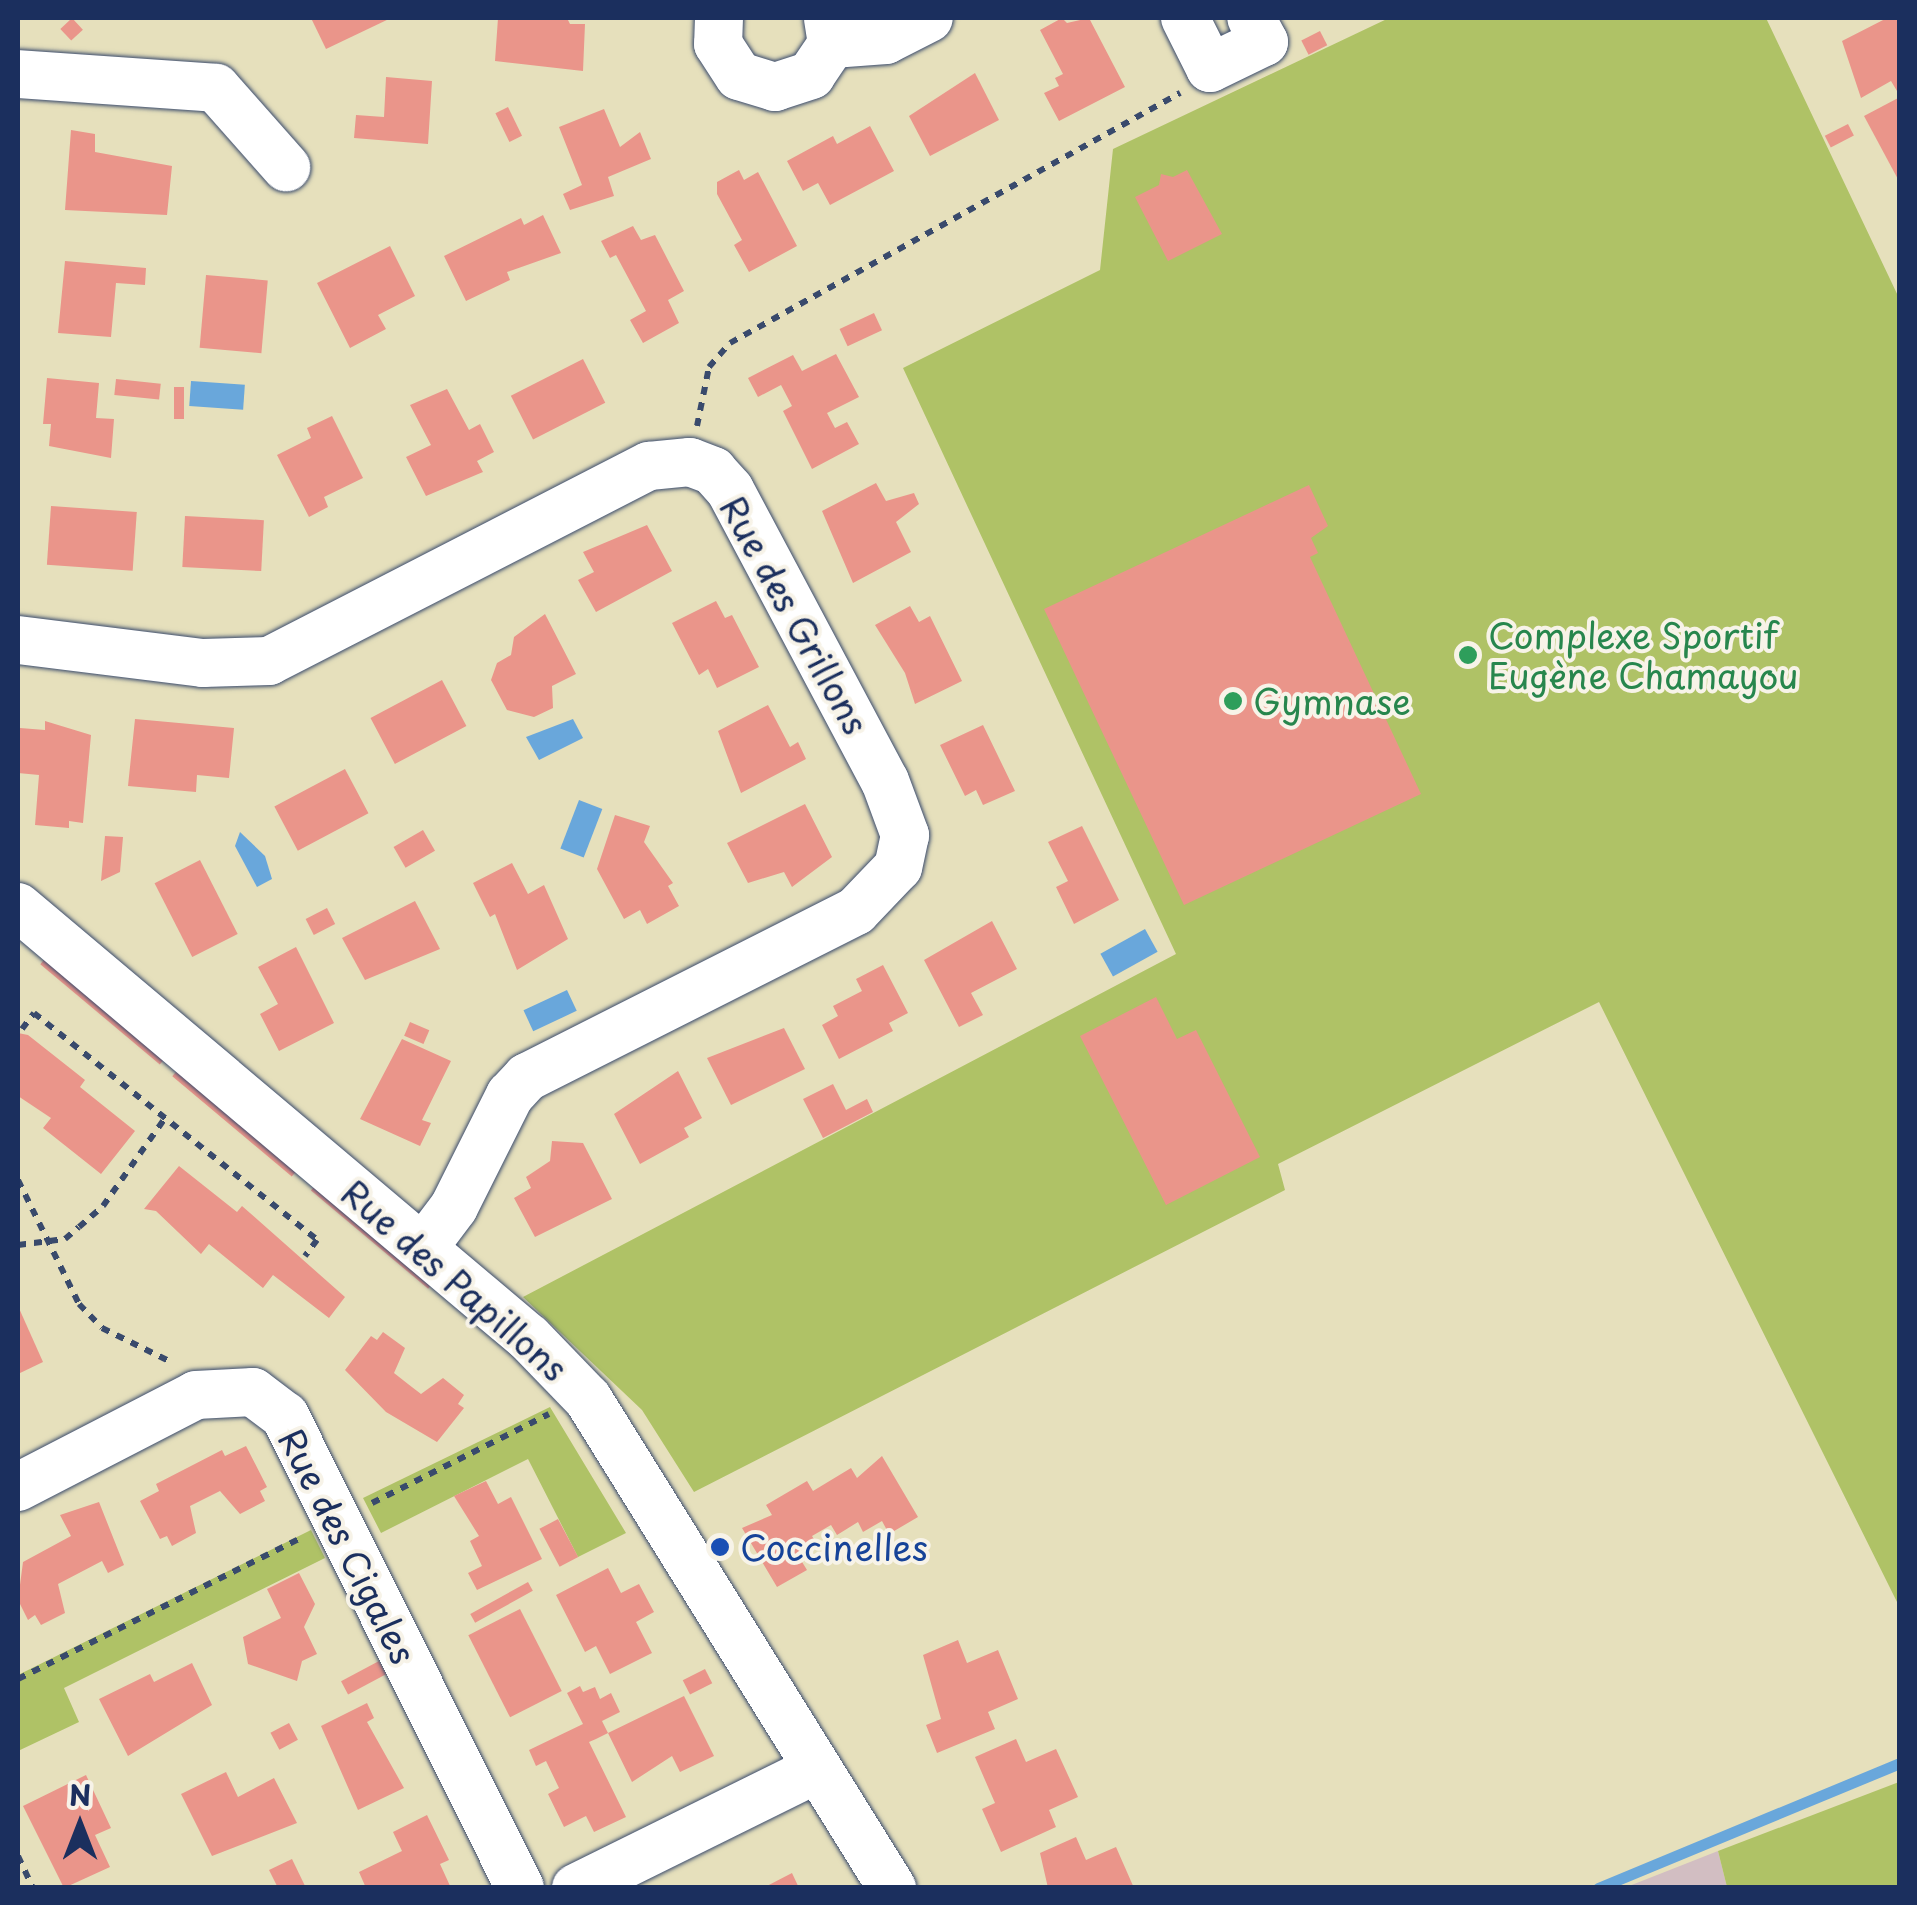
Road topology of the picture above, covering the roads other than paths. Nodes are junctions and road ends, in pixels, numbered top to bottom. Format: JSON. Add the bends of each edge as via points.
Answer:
{"nodes":[{"id":1,"x":719,"y":18,"type":"edge"},
{"id":2,"x":928,"y":18,"type":"edge"},
{"id":3,"x":1184,"y":18,"type":"edge"},
{"id":4,"x":1251,"y":18,"type":"edge"},
{"id":5,"x":830,"y":31,"type":"edge"},
{"id":6,"x":18,"y":74,"type":"edge"},
{"id":7,"x":286,"y":168,"type":"dead end"},
{"id":8,"x":18,"y":640,"type":"edge"},
{"id":9,"x":18,"y":907,"type":"edge"},
{"id":10,"x":423,"y":1248,"type":"junction"},
{"id":11,"x":18,"y":1487,"type":"edge"},
{"id":12,"x":817,"y":1769,"type":"junction"},
{"id":13,"x":520,"y":1888,"type":"edge"},
{"id":14,"x":576,"y":1888,"type":"edge"},
{"id":15,"x":892,"y":1888,"type":"edge"}],
"edges":[{"from":1,"to":5,"type":"street","via":[[718,44],[739,76],[775,87],[811,75]]},
{"from":2,"to":5,"type":"street","via":[[886,40]]},
{"from":3,"to":4,"type":"street","via":[[1210,68],[1264,42]]},
{"from":6,"to":7,"type":"street","via":[[216,88]]},
{"from":8,"to":10,"type":"street","name":"Rue des Grillons","via":[[203,663],[269,661],[649,466],[690,462],[713,471],[730,490],[885,782],[905,836],[898,867],[856,911],[527,1078],[510,1094],[454,1207]]},
{"from":9,"to":10,"type":"street","name":"Rue des Papillons"},
{"from":10,"to":12,"type":"street","name":"Rue des Papillons","via":[[588,1398]]},
{"from":11,"to":13,"type":"street","name":"Rue des Cigales","via":[[186,1398],[217,1390],[253,1392],[285,1416]]},
{"from":12,"to":14,"type":"street"},
{"from":12,"to":15,"type":"street","name":"Rue des Papillons"}]}
